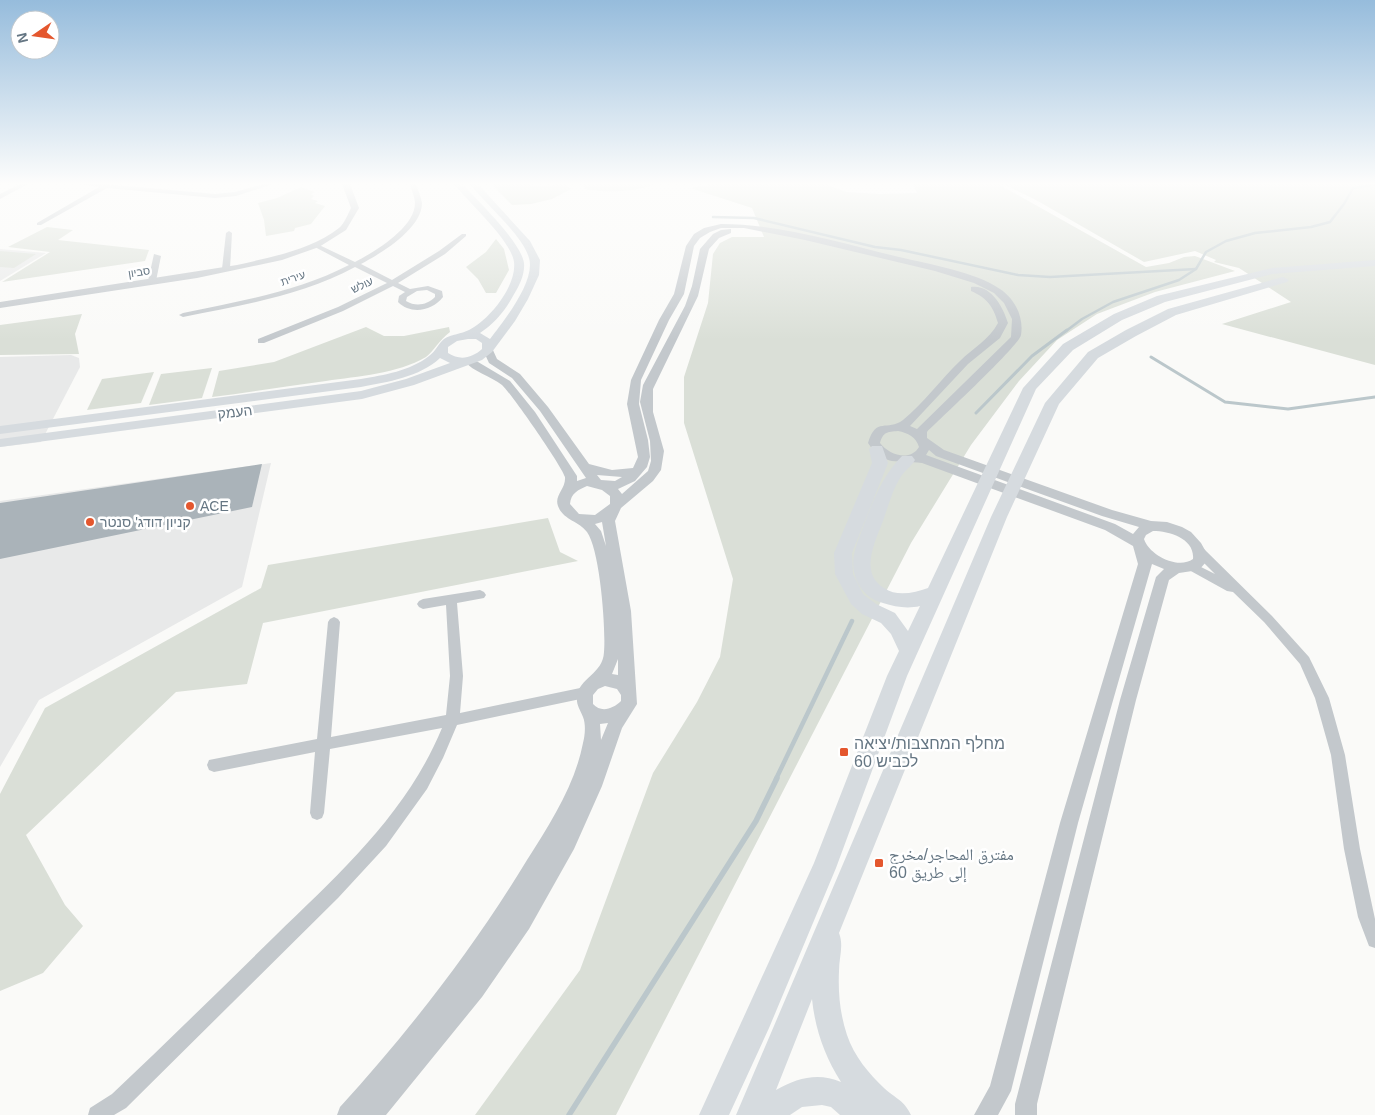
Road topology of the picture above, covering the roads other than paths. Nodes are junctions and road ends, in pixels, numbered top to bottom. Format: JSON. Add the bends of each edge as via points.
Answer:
{"nodes":[{"id":1,"x":229,"y":236,"type":"edge"},
{"id":2,"x":330,"y":236,"type":"edge"},
{"id":3,"x":399,"y":236,"type":"edge"},
{"id":4,"x":464,"y":236,"type":"dead end"},
{"id":5,"x":503,"y":236,"type":"edge"},
{"id":6,"x":521,"y":236,"type":"edge"},
{"id":7,"x":697,"y":236,"type":"edge"},
{"id":8,"x":716,"y":236,"type":"edge"},
{"id":9,"x":781,"y":236,"type":"edge"},
{"id":10,"x":800,"y":236,"type":"edge"},
{"id":11,"x":315,"y":245,"type":"junction"},
{"id":12,"x":157,"y":256,"type":"dead end"},
{"id":13,"x":1375,"y":263,"type":"edge"},
{"id":14,"x":355,"y":264,"type":"junction"},
{"id":15,"x":226,"y":269,"type":"junction"},
{"id":16,"x":1375,"y":272,"type":"edge"},
{"id":17,"x":152,"y":281,"type":"junction"},
{"id":18,"x":393,"y":283,"type":"junction"},
{"id":19,"x":409,"y":291,"type":"dead end"},
{"id":20,"x":0,"y":305,"type":"edge"},
{"id":21,"x":183,"y":315,"type":"dead end"},
{"id":22,"x":465,"y":336,"type":"junction"},
{"id":23,"x":260,"y":341,"type":"dead end"},
{"id":24,"x":488,"y":349,"type":"junction"},
{"id":25,"x":441,"y":351,"type":"junction"},
{"id":26,"x":467,"y":361,"type":"junction"},
{"id":27,"x":898,"y":427,"type":"junction"},
{"id":28,"x":0,"y":430,"type":"edge"},
{"id":29,"x":922,"y":439,"type":"junction"},
{"id":30,"x":0,"y":443,"type":"edge"},
{"id":31,"x":877,"y":449,"type":"junction"},
{"id":32,"x":937,"y":458,"type":"junction"},
{"id":33,"x":911,"y":459,"type":"junction"},
{"id":34,"x":582,"y":466,"type":"junction"},
{"id":35,"x":641,"y":467,"type":"junction"},
{"id":36,"x":599,"y":483,"type":"junction"},
{"id":37,"x":570,"y":488,"type":"junction"},
{"id":38,"x":614,"y":507,"type":"junction"},
{"id":39,"x":1087,"y":512,"type":"junction"},
{"id":40,"x":581,"y":520,"type":"junction"},
{"id":41,"x":1152,"y":526,"type":"junction"},
{"id":42,"x":1140,"y":545,"type":"junction"},
{"id":43,"x":1200,"y":552,"type":"junction"},
{"id":44,"x":1184,"y":567,"type":"junction"},
{"id":45,"x":936,"y":593,"type":"junction"},
{"id":46,"x":480,"y":594,"type":"dead end"},
{"id":47,"x":451,"y":599,"type":"junction"},
{"id":48,"x":1250,"y":600,"type":"junction"},
{"id":49,"x":423,"y":604,"type":"dead end"},
{"id":50,"x":334,"y":622,"type":"dead end"},
{"id":51,"x":909,"y":651,"type":"junction"},
{"id":52,"x":598,"y":681,"type":"junction"},
{"id":53,"x":627,"y":690,"type":"junction"},
{"id":54,"x":585,"y":693,"type":"junction"},
{"id":55,"x":621,"y":712,"type":"junction"},
{"id":56,"x":591,"y":713,"type":"junction"},
{"id":57,"x":452,"y":720,"type":"junction"},
{"id":58,"x":324,"y":744,"type":"junction"},
{"id":59,"x":214,"y":765,"type":"dead end"},
{"id":60,"x":317,"y":813,"type":"dead end"},
{"id":61,"x":840,"y":899,"type":"junction"},
{"id":62,"x":1375,"y":940,"type":"edge"},
{"id":63,"x":97,"y":1115,"type":"edge"},
{"id":64,"x":348,"y":1115,"type":"edge"},
{"id":65,"x":371,"y":1115,"type":"edge"},
{"id":66,"x":714,"y":1115,"type":"edge"},
{"id":67,"x":751,"y":1115,"type":"edge"},
{"id":68,"x":768,"y":1115,"type":"edge"},
{"id":69,"x":862,"y":1115,"type":"edge"},
{"id":70,"x":896,"y":1115,"type":"edge"},
{"id":71,"x":985,"y":1115,"type":"edge"},
{"id":72,"x":1026,"y":1115,"type":"edge"}],
"edges":[{"from":1,"to":15,"type":"street"},
{"from":2,"to":11,"type":"street","name":"סביון"},
{"from":3,"to":14,"type":"street","name":"עירית"},
{"from":4,"to":18,"type":"street","name":"עולש","via":[[434,259]]},
{"from":5,"to":22,"type":"main road","via":[[519,261],[516,282],[486,325]]},
{"from":6,"to":24,"type":"main road","via":[[535,260],[534,275],[510,321]]},
{"from":7,"to":35,"type":"street","via":[[690,246],[679,294],[636,380],[633,404],[642,440],[644,457]]},
{"from":8,"to":38,"type":"street","via":[[704,249],[696,287],[685,314],[646,391],[646,408],[658,462],[655,472]]},
{"from":9,"to":27,"type":"street","via":[[934,276],[987,294],[999,307],[1002,323],[996,336],[964,362],[907,423]]},
{"from":10,"to":29,"type":"street","via":[[977,281],[997,291],[1008,302],[1017,319],[1016,337],[921,431]]},
{"from":11,"to":14,"type":"street"},
{"from":11,"to":15,"type":"street","name":"סביון","via":[[282,258]]},
{"from":12,"to":17,"type":"street"},
{"from":13,"to":45,"type":"highway","via":[[1272,271],[1161,299],[1118,317],[1068,347],[1030,388]]},
{"from":14,"to":18,"type":"street"},
{"from":14,"to":21,"type":"street","name":"עירית","via":[[280,294]]},
{"from":15,"to":17,"type":"street","name":"סביון"},
{"from":16,"to":61,"type":"highway","via":[[1280,281],[1172,312],[1093,355],[1052,403],[999,517]]},
{"from":17,"to":20,"type":"street","name":"סביון"},
{"from":18,"to":19,"type":"street"},
{"from":18,"to":23,"type":"street","name":"עולש"},
{"from":22,"to":24,"type":"main road","via":[[484,339]]},
{"from":22,"to":25,"type":"main road","name":"העמק","via":[[447,342]]},
{"from":24,"to":26,"type":"main road","name":"העמק"},
{"from":24,"to":34,"type":"street","via":[[494,361],[516,376],[544,409]]},
{"from":25,"to":26,"type":"main road","via":[[447,359]]},
{"from":25,"to":28,"type":"main road","name":"העמק","via":[[434,360],[419,367],[361,384]]},
{"from":26,"to":30,"type":"main road","name":"העמק","via":[[402,385],[362,395]]},
{"from":26,"to":37,"type":"street","via":[[506,383],[531,414],[571,476]]},
{"from":27,"to":29,"type":"street","via":[[914,432]]},
{"from":27,"to":31,"type":"street","via":[[877,433],[874,443]]},
{"from":29,"to":32,"type":"street"},
{"from":29,"to":33,"type":"street","via":[[924,451]]},
{"from":31,"to":33,"type":"street","via":[[891,457]]},
{"from":31,"to":51,"type":"highway","via":[[880,463],[843,553],[844,574],[857,599],[888,618]]},
{"from":32,"to":33,"type":"street"},
{"from":32,"to":39,"type":"street"},
{"from":33,"to":45,"type":"highway","via":[[896,469],[886,490],[862,555],[862,571],[868,587],[878,595],[915,600]]},
{"from":34,"to":35,"type":"street","via":[[615,475]]},
{"from":34,"to":36,"type":"street"},
{"from":35,"to":36,"type":"street","via":[[631,478],[617,485]]},
{"from":36,"to":37,"type":"street","via":[[577,484]]},
{"from":36,"to":38,"type":"street","via":[[615,492]]},
{"from":37,"to":40,"type":"street","via":[[562,500],[563,507],[567,513]]},
{"from":38,"to":40,"type":"street","via":[[598,518]]},
{"from":38,"to":53,"type":"street","via":[[608,521],[623,602]]},
{"from":39,"to":41,"type":"street"},
{"from":39,"to":42,"type":"street"},
{"from":40,"to":52,"type":"street","via":[[594,531],[611,607],[612,654]]},
{"from":41,"to":42,"type":"street","via":[[1140,534]]},
{"from":41,"to":43,"type":"street","via":[[1181,532]]},
{"from":42,"to":44,"type":"street","via":[[1155,561]]},
{"from":42,"to":71,"type":"street","via":[[1145,564],[1069,822],[1000,1091]]},
{"from":43,"to":44,"type":"street","via":[[1201,558]]},
{"from":43,"to":48,"type":"street"},
{"from":44,"to":48,"type":"street"},
{"from":44,"to":72,"type":"street","via":[[1163,577],[1128,700],[1026,1104]]},
{"from":45,"to":51,"type":"highway"},
{"from":46,"to":47,"type":"street"},
{"from":47,"to":49,"type":"street"},
{"from":47,"to":57,"type":"street","via":[[457,688]]},
{"from":48,"to":62,"type":"street","via":[[1305,661],[1322,698],[1338,755],[1366,917]]},
{"from":50,"to":58,"type":"street"},
{"from":51,"to":66,"type":"highway","via":[[861,766],[824,868]]},
{"from":52,"to":53,"type":"street","via":[[617,680]]},
{"from":52,"to":54,"type":"street"},
{"from":53,"to":55,"type":"street","via":[[628,703]]},
{"from":54,"to":56,"type":"street","via":[[585,704]]},
{"from":54,"to":57,"type":"street"},
{"from":55,"to":56,"type":"street","via":[[609,718]]},
{"from":55,"to":65,"type":"street","via":[[563,852],[522,922],[489,969]]},
{"from":56,"to":64,"type":"street","via":[[592,743],[583,771],[550,838],[505,916],[427,1023]]},
{"from":57,"to":58,"type":"street"},
{"from":57,"to":63,"type":"street","via":[[422,787],[371,853],[119,1101]]},
{"from":58,"to":59,"type":"street"},
{"from":58,"to":60,"type":"street"},
{"from":61,"to":67,"type":"highway"},
{"from":61,"to":70,"type":"highway","via":[[827,956],[825,994],[828,1025],[838,1052],[854,1078]]},
{"from":68,"to":69,"type":"highway","via":[[788,1098],[808,1090],[828,1091]]}]}
